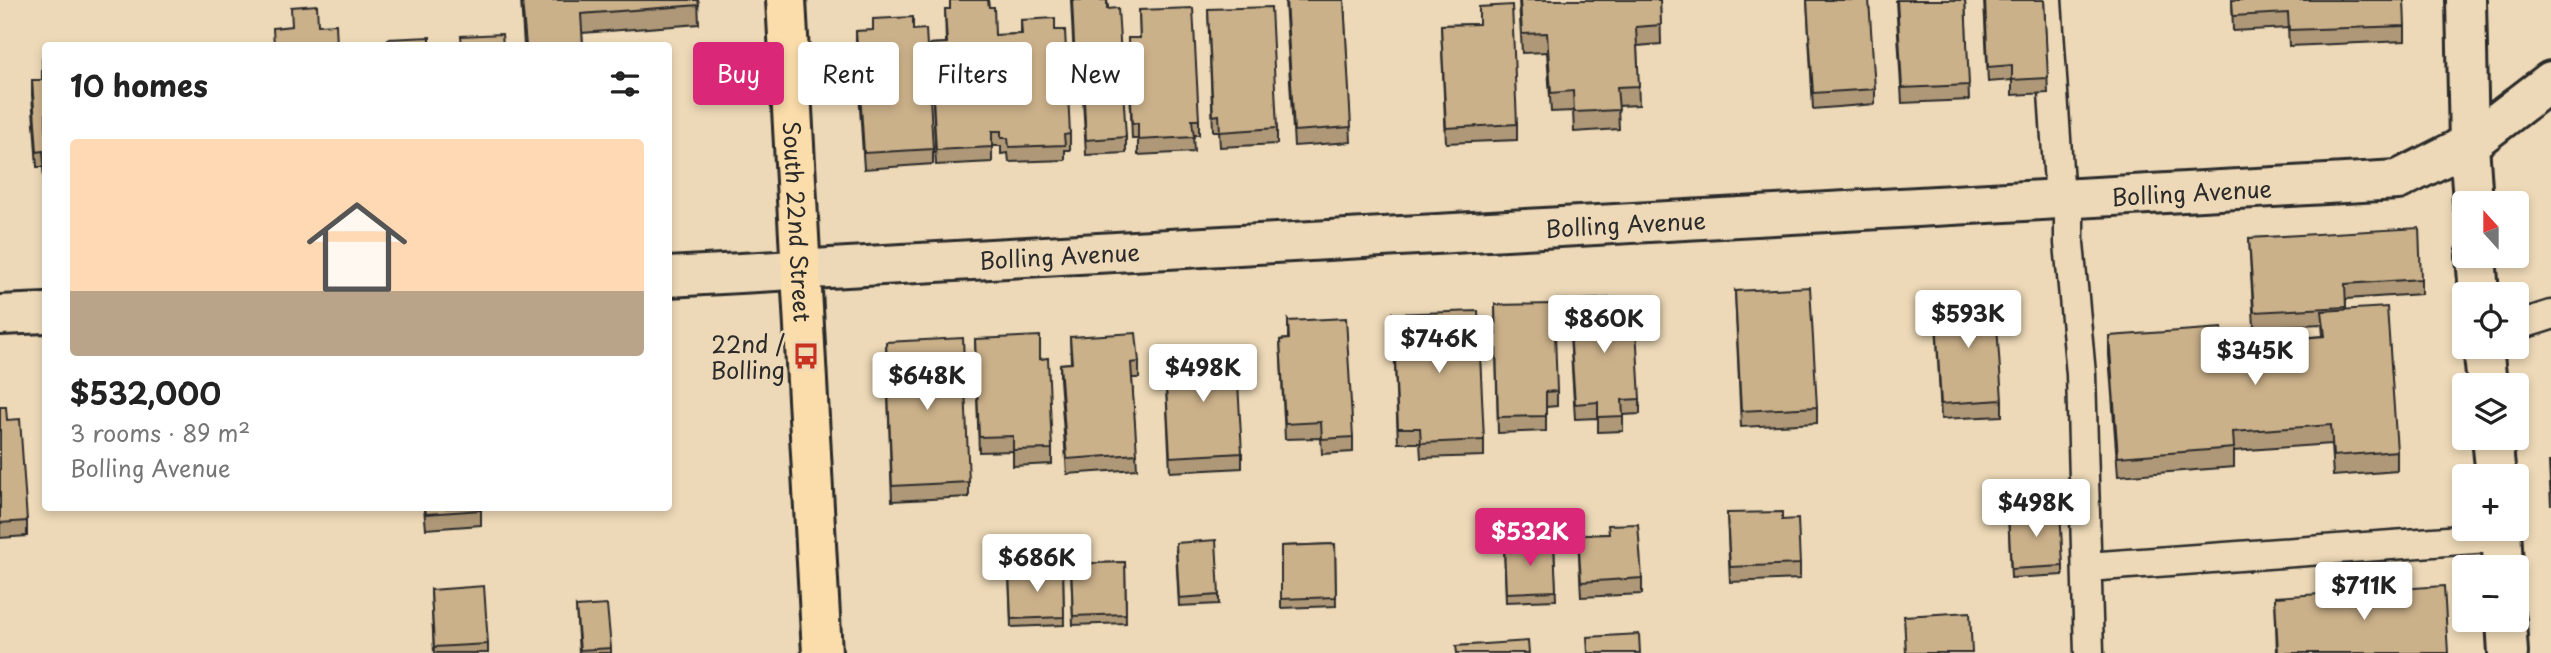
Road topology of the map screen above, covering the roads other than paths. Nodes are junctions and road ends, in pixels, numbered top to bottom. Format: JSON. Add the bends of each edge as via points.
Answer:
{"nodes":[{"id":1,"x":786,"y":0,"type":"edge"},
{"id":2,"x":2048,"y":0,"type":"edge"},
{"id":3,"x":2466,"y":0,"type":"edge"},
{"id":4,"x":2551,"y":81,"type":"edge"},
{"id":5,"x":2469,"y":144,"type":"junction"},
{"id":6,"x":2472,"y":191,"type":"edge"},
{"id":7,"x":2064,"y":200,"type":"junction"},
{"id":8,"x":801,"y":270,"type":"junction"},
{"id":9,"x":672,"y":277,"type":"edge"},
{"id":10,"x":42,"y":313,"type":"edge"},
{"id":11,"x":0,"y":315,"type":"edge"},
{"id":12,"x":2551,"y":315,"type":"edge"},
{"id":13,"x":2529,"y":322,"type":"edge"},
{"id":14,"x":2502,"y":544,"type":"edge"},
{"id":15,"x":2087,"y":568,"type":"junction"},
{"id":16,"x":2507,"y":632,"type":"edge"},
{"id":17,"x":822,"y":653,"type":"edge"},
{"id":18,"x":2089,"y":653,"type":"edge"},
{"id":19,"x":2508,"y":653,"type":"edge"}],
"edges":[{"from":1,"to":8,"type":"main road","name":"South 22nd Street"},
{"from":2,"to":7,"type":"lane"},
{"from":3,"to":5,"type":"street"},
{"from":4,"to":5,"type":"street","name":"Bolling Avenue"},
{"from":5,"to":6,"type":"street"},
{"from":5,"to":7,"type":"street","name":"Bolling Avenue","via":[[2398,180]]},
{"from":7,"to":8,"type":"street","name":"Bolling Avenue"},
{"from":7,"to":15,"type":"lane","via":[[2081,374]]},
{"from":8,"to":9,"type":"street","name":"Bolling Avenue"},
{"from":8,"to":17,"type":"main road","name":"South 22nd Street"},
{"from":10,"to":11,"type":"street"},
{"from":12,"to":13,"type":"lane"},
{"from":14,"to":15,"type":"lane"},
{"from":15,"to":18,"type":"lane"},
{"from":16,"to":19,"type":"street"}]}
